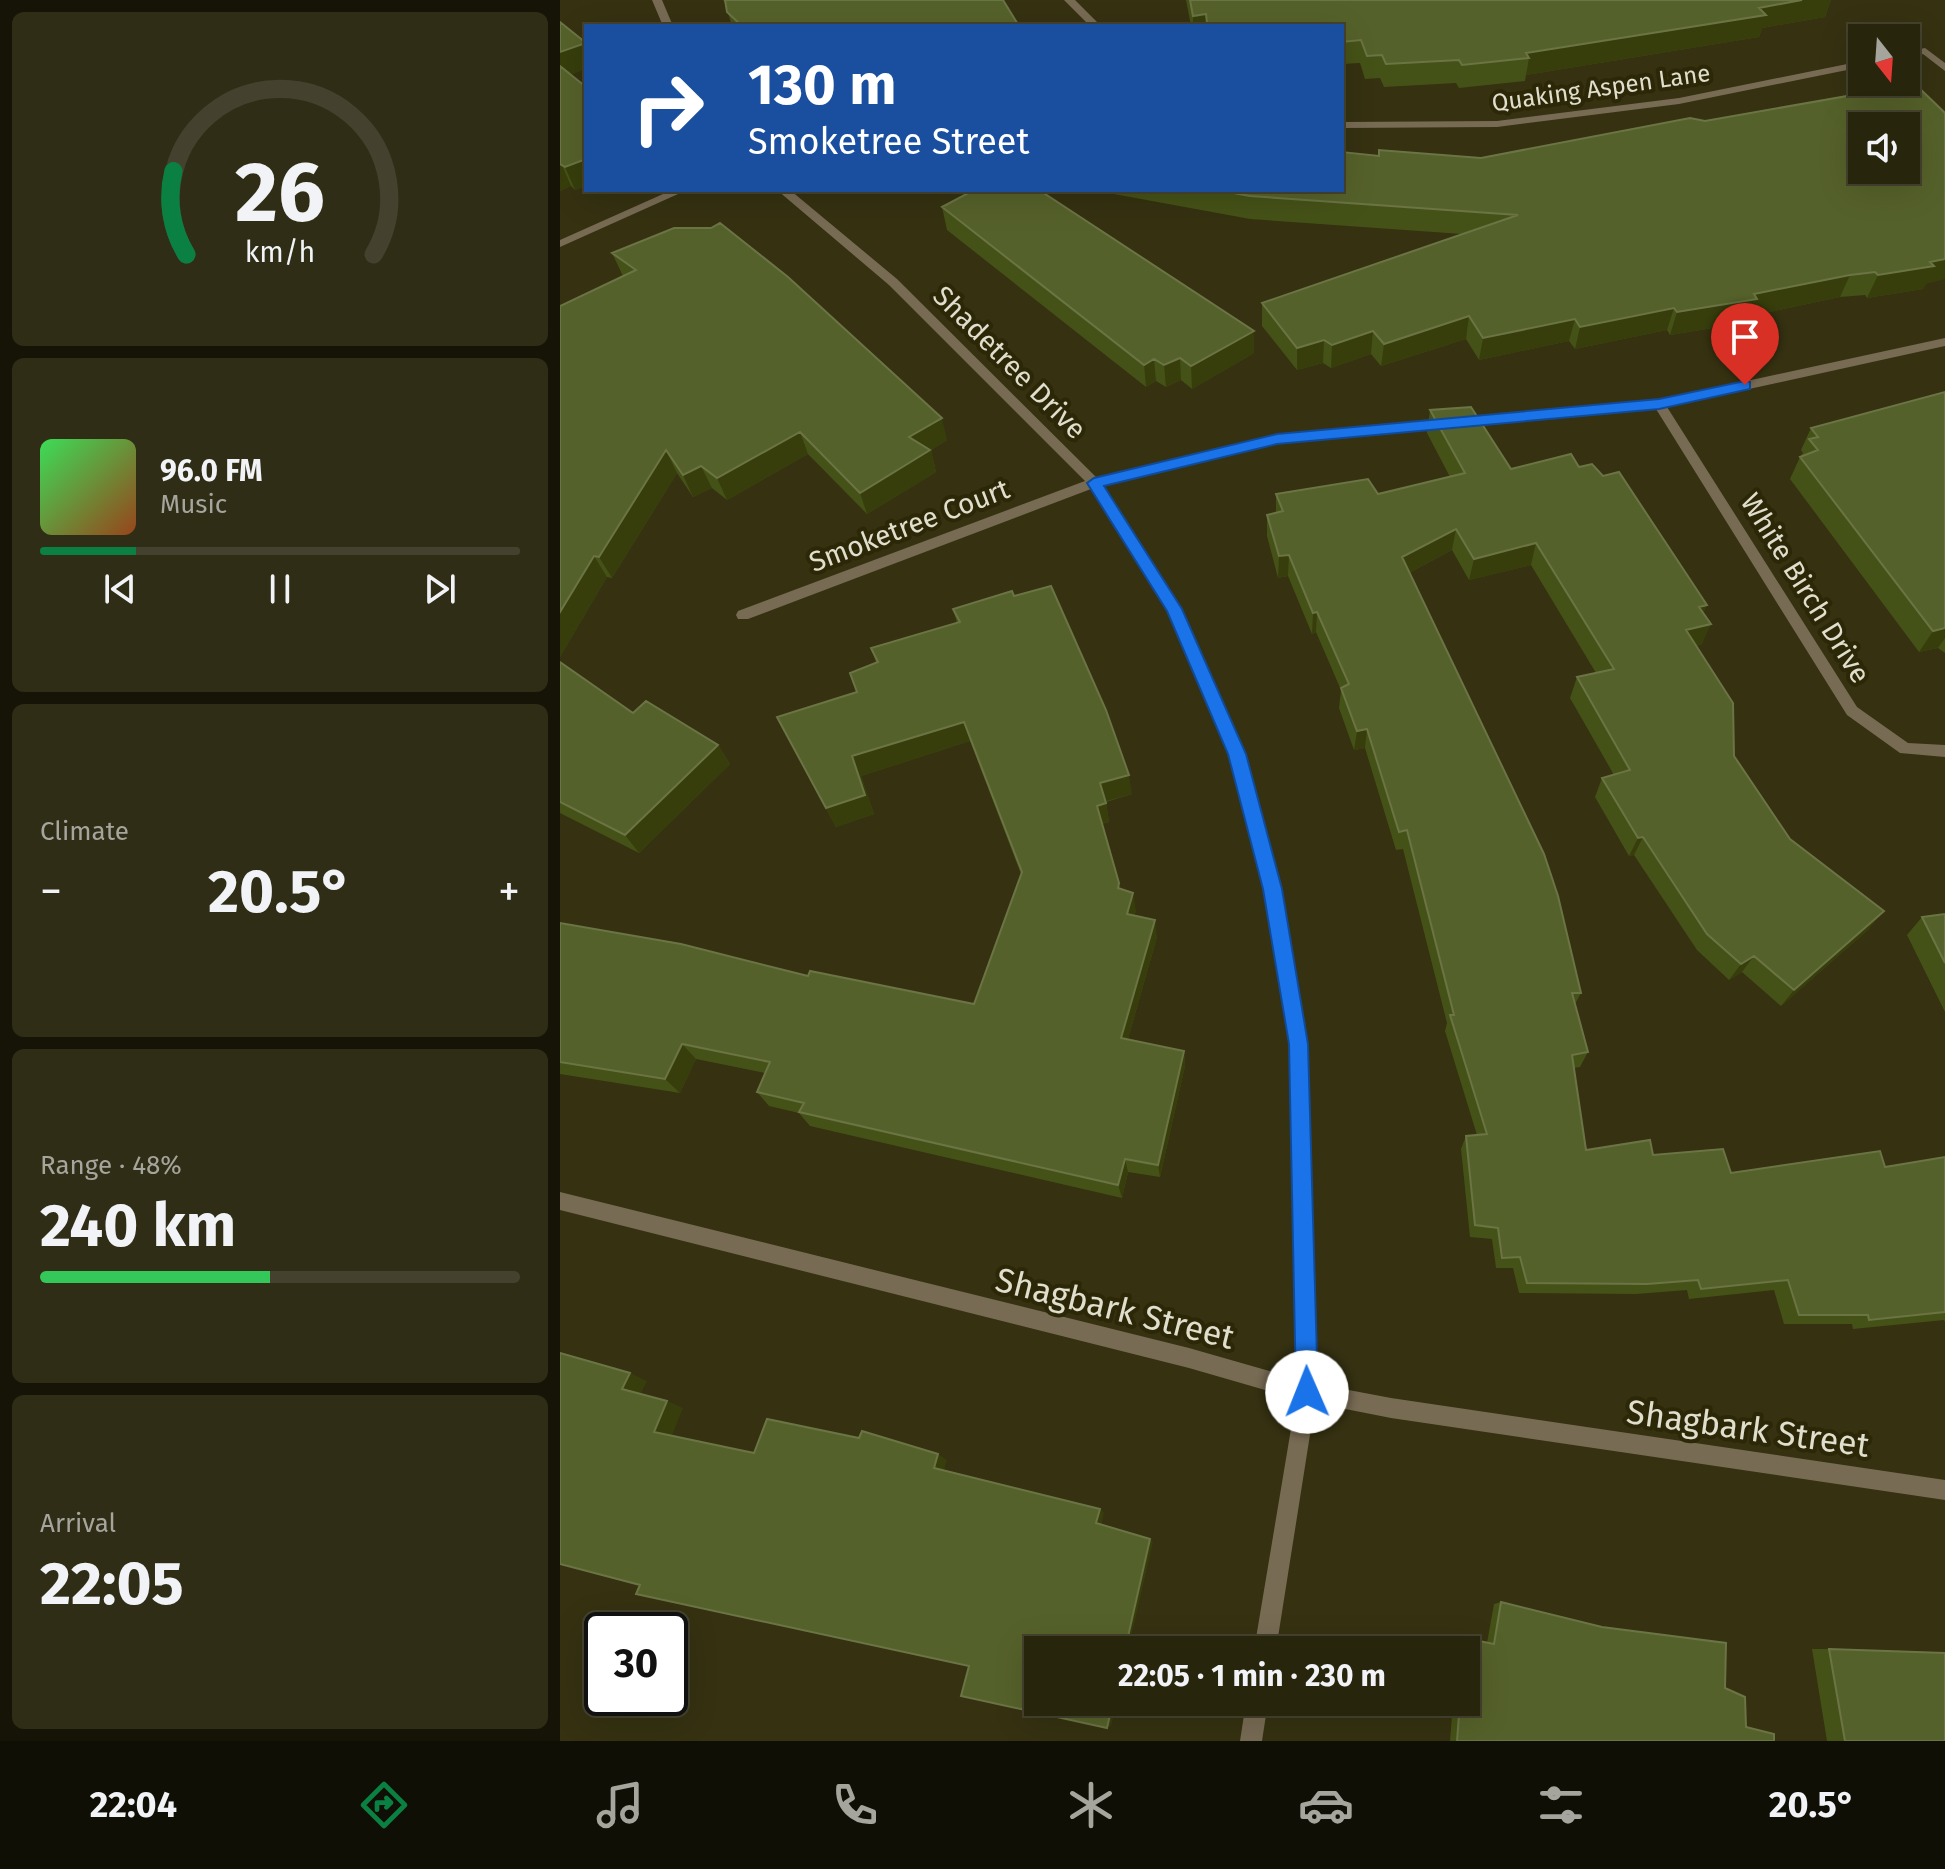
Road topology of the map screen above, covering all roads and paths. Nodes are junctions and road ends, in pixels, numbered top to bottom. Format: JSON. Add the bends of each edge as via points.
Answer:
{"nodes":[{"id":1,"x":657,"y":0,"type":"edge"},
{"id":2,"x":1069,"y":0,"type":"edge"},
{"id":3,"x":667,"y":24,"type":"edge"},
{"id":4,"x":1094,"y":24,"type":"edge"},
{"id":5,"x":1920,"y":52,"type":"edge"},
{"id":6,"x":1848,"y":67,"type":"edge"},
{"id":7,"x":1945,"y":68,"type":"edge"},
{"id":8,"x":1344,"y":125,"type":"edge"},
{"id":9,"x":677,"y":192,"type":"edge"},
{"id":10,"x":785,"y":192,"type":"edge"},
{"id":11,"x":560,"y":244,"type":"edge"},
{"id":12,"x":1945,"y":342,"type":"edge"},
{"id":13,"x":1659,"y":404,"type":"junction"},
{"id":14,"x":1094,"y":483,"type":"junction"},
{"id":15,"x":743,"y":615,"type":"dead end"},
{"id":16,"x":1945,"y":751,"type":"edge"},
{"id":17,"x":560,"y":1201,"type":"edge"},
{"id":18,"x":1307,"y":1392,"type":"junction"},
{"id":19,"x":1945,"y":1490,"type":"edge"},
{"id":20,"x":1267,"y":1636,"type":"edge"},
{"id":21,"x":1255,"y":1716,"type":"edge"},
{"id":22,"x":1251,"y":1741,"type":"edge"}],
"edges":[{"from":1,"to":3,"type":"street"},
{"from":2,"to":4,"type":"street"},
{"from":5,"to":7,"type":"street"},
{"from":6,"to":8,"type":"street","name":"Quaking Aspen Lane","via":[[1679,101],[1497,124]]},
{"from":9,"to":11,"type":"street"},
{"from":10,"to":14,"type":"street","name":"Shadetree Drive","via":[[893,282]]},
{"from":12,"to":13,"type":"street","name":"Smoketree Court"},
{"from":13,"to":14,"type":"street","name":"Smoketree Court","via":[[1277,439]]},
{"from":13,"to":16,"type":"street","name":"White Birch Drive","via":[[1852,711],[1905,749]]},
{"from":14,"to":15,"type":"street","name":"Smoketree Court"},
{"from":14,"to":18,"type":"street","name":"Shadetree Drive","via":[[1174,609],[1237,754],[1272,889],[1299,1044]]},
{"from":17,"to":18,"type":"street","name":"Shagbark Street"},
{"from":18,"to":19,"type":"street","name":"Shagbark Street"},
{"from":18,"to":20,"type":"street","name":"Shadetree Drive"},
{"from":21,"to":22,"type":"street"}]}
